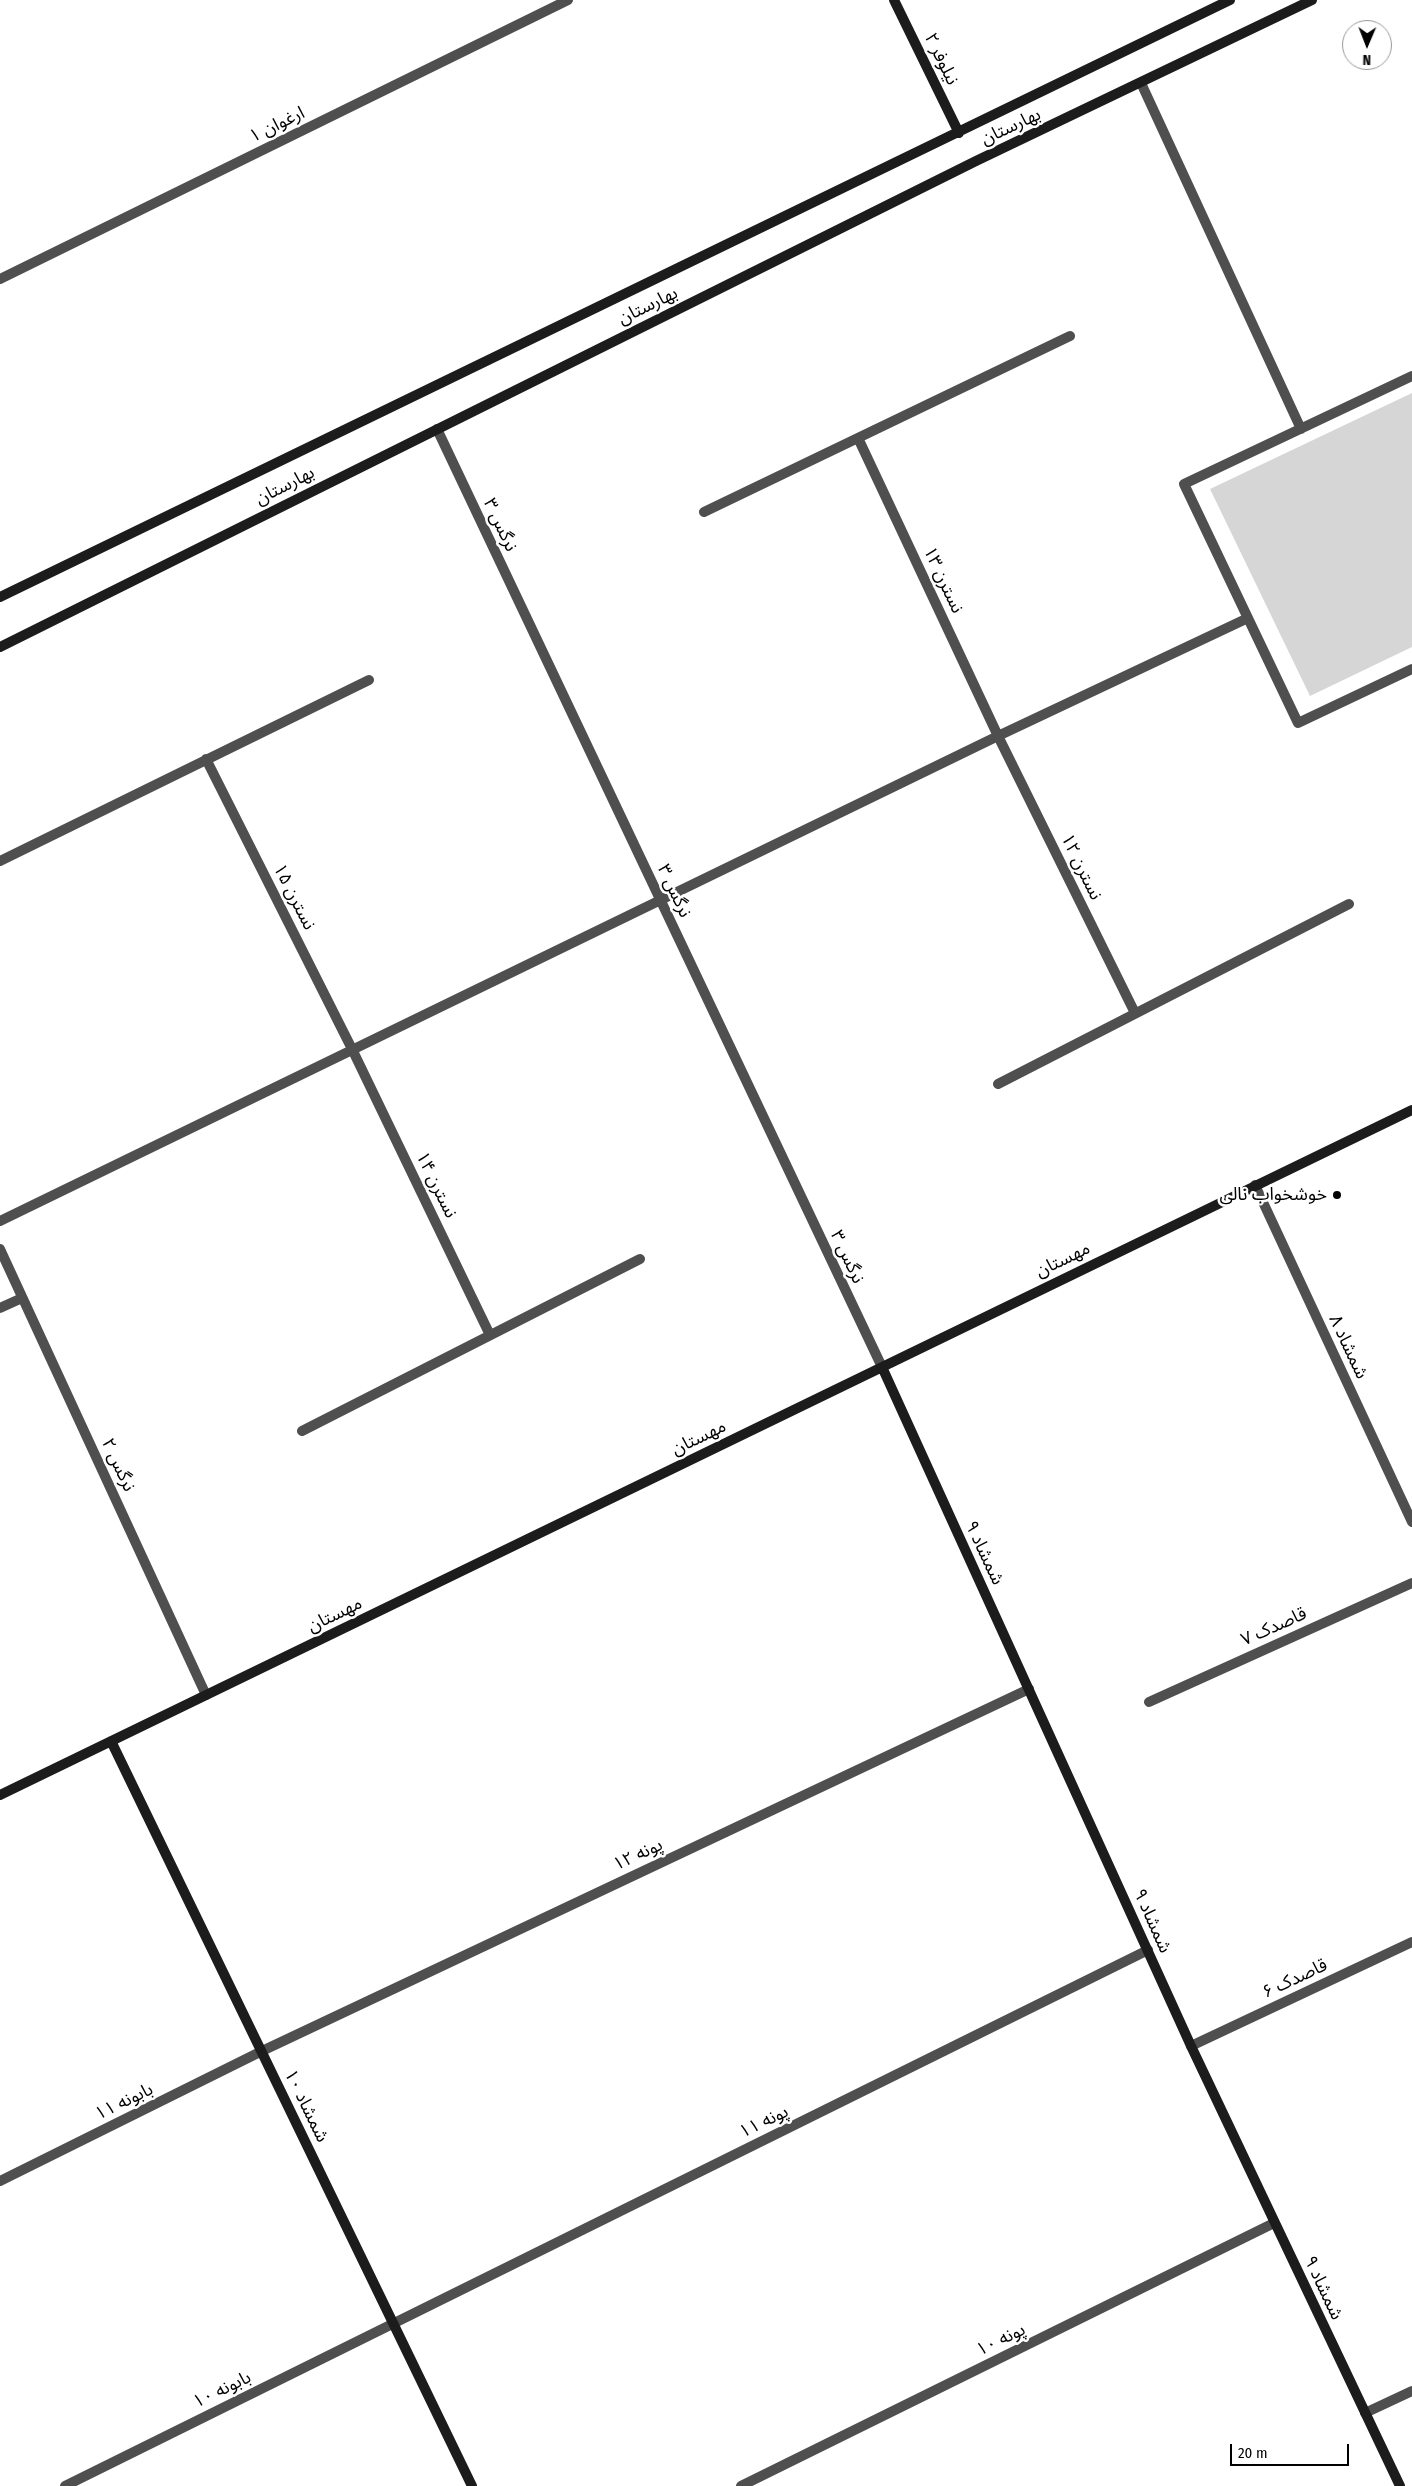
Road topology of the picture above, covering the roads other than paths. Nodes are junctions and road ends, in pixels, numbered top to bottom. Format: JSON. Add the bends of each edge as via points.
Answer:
{"nodes":[{"id":1,"x":568,"y":0,"type":"edge"},
{"id":2,"x":894,"y":0,"type":"edge"},
{"id":3,"x":1230,"y":0,"type":"edge"},
{"id":4,"x":1312,"y":0,"type":"edge"},
{"id":5,"x":1142,"y":83,"type":"junction"},
{"id":6,"x":959,"y":133,"type":"junction"},
{"id":7,"x":0,"y":279,"type":"edge"},
{"id":8,"x":1070,"y":336,"type":"dead end"},
{"id":9,"x":1412,"y":376,"type":"edge"},
{"id":10,"x":1301,"y":428,"type":"junction"},
{"id":11,"x":436,"y":429,"type":"junction"},
{"id":12,"x":858,"y":438,"type":"junction"},
{"id":13,"x":704,"y":512,"type":"dead end"},
{"id":14,"x":0,"y":597,"type":"edge"},
{"id":15,"x":1248,"y":618,"type":"junction"},
{"id":16,"x":0,"y":647,"type":"edge"},
{"id":17,"x":1412,"y":669,"type":"edge"},
{"id":18,"x":369,"y":680,"type":"dead end"},
{"id":19,"x":998,"y":736,"type":"junction"},
{"id":20,"x":206,"y":760,"type":"junction"},
{"id":21,"x":0,"y":861,"type":"edge"},
{"id":22,"x":660,"y":900,"type":"junction"},
{"id":23,"x":1349,"y":904,"type":"dead end"},
{"id":24,"x":1135,"y":1012,"type":"junction"},
{"id":25,"x":352,"y":1048,"type":"junction"},
{"id":26,"x":998,"y":1084,"type":"dead end"},
{"id":27,"x":1412,"y":1110,"type":"edge"},
{"id":28,"x":1254,"y":1185,"type":"junction"},
{"id":29,"x":0,"y":1221,"type":"edge"},
{"id":30,"x":0,"y":1249,"type":"edge"},
{"id":31,"x":640,"y":1259,"type":"dead end"},
{"id":32,"x":22,"y":1298,"type":"junction"},
{"id":33,"x":0,"y":1308,"type":"edge"},
{"id":34,"x":490,"y":1336,"type":"junction"},
{"id":35,"x":882,"y":1367,"type":"junction"},
{"id":36,"x":302,"y":1431,"type":"dead end"},
{"id":37,"x":1412,"y":1522,"type":"edge"},
{"id":38,"x":1412,"y":1583,"type":"edge"},
{"id":39,"x":1029,"y":1689,"type":"junction"},
{"id":40,"x":206,"y":1695,"type":"junction"},
{"id":41,"x":1148,"y":1702,"type":"dead end"},
{"id":42,"x":111,"y":1741,"type":"junction"},
{"id":43,"x":0,"y":1795,"type":"edge"},
{"id":44,"x":1412,"y":1942,"type":"edge"},
{"id":45,"x":1148,"y":1950,"type":"junction"},
{"id":46,"x":1191,"y":2046,"type":"junction"},
{"id":47,"x":262,"y":2051,"type":"junction"},
{"id":48,"x":0,"y":2181,"type":"edge"},
{"id":49,"x":1274,"y":2223,"type":"junction"},
{"id":50,"x":394,"y":2324,"type":"junction"},
{"id":51,"x":1412,"y":2391,"type":"edge"},
{"id":52,"x":1365,"y":2413,"type":"junction"},
{"id":53,"x":65,"y":2486,"type":"edge"},
{"id":54,"x":472,"y":2486,"type":"edge"},
{"id":55,"x":741,"y":2486,"type":"edge"},
{"id":56,"x":1400,"y":2486,"type":"edge"}],
"edges":[{"from":1,"to":7,"type":"street","name":"ارغوان ۱"},
{"from":2,"to":6,"type":"street","name":"نیلوفر ۲"},
{"from":3,"to":6,"type":"street","name":"بهارستان"},
{"from":4,"to":5,"type":"street","name":"بهارستان"},
{"from":5,"to":10,"type":"street"},
{"from":5,"to":11,"type":"street","name":"بهارستان"},
{"from":6,"to":14,"type":"street","name":"بهارستان"},
{"from":8,"to":12,"type":"street"},
{"from":9,"to":10,"type":"street"},
{"from":10,"to":15,"type":"street","via":[[1184,484]]},
{"from":11,"to":16,"type":"street","name":"بهارستان"},
{"from":11,"to":22,"type":"street","name":"نرگس ۳"},
{"from":12,"to":13,"type":"street"},
{"from":12,"to":19,"type":"street","name":"نسترن ۱۳"},
{"from":15,"to":17,"type":"street","via":[[1298,723]]},
{"from":15,"to":19,"type":"street"},
{"from":18,"to":20,"type":"street"},
{"from":19,"to":22,"type":"street"},
{"from":19,"to":24,"type":"street","name":"نسترن ۱۲"},
{"from":20,"to":21,"type":"street"},
{"from":20,"to":25,"type":"street","name":"نسترن ۱۵"},
{"from":22,"to":25,"type":"street"},
{"from":22,"to":35,"type":"street","name":"نرگس ۳"},
{"from":23,"to":24,"type":"street"},
{"from":24,"to":26,"type":"street"},
{"from":25,"to":29,"type":"street"},
{"from":25,"to":34,"type":"street","name":"نسترن ۱۴"},
{"from":27,"to":28,"type":"street","name":"مهستان"},
{"from":28,"to":35,"type":"street","name":"مهستان"},
{"from":28,"to":37,"type":"street","name":"شمشاد ۸"},
{"from":30,"to":32,"type":"street","name":"نرگس ۲"},
{"from":31,"to":34,"type":"street"},
{"from":32,"to":33,"type":"street"},
{"from":32,"to":40,"type":"street","name":"نرگس ۲"},
{"from":34,"to":36,"type":"street"},
{"from":35,"to":39,"type":"street","name":"شمشاد ۹"},
{"from":35,"to":40,"type":"street","name":"مهستان"},
{"from":38,"to":41,"type":"street","name":"قاصدک ۷"},
{"from":39,"to":45,"type":"street","name":"شمشاد ۹"},
{"from":39,"to":47,"type":"street","name":"پونه ۱۲"},
{"from":40,"to":42,"type":"street","name":"مهستان"},
{"from":42,"to":43,"type":"street","name":"مهستان"},
{"from":42,"to":47,"type":"street","name":"شمشاد ۱۰"},
{"from":44,"to":46,"type":"street","name":"قاصدک ۶"},
{"from":45,"to":46,"type":"street","name":"شمشاد ۹"},
{"from":45,"to":50,"type":"street","name":"پونه ۱۱"},
{"from":46,"to":49,"type":"street","name":"شمشاد ۹"},
{"from":47,"to":48,"type":"street","name":"بابونه ۱۱"},
{"from":47,"to":50,"type":"street","name":"شمشاد ۱۰"},
{"from":49,"to":52,"type":"street","name":"شمشاد ۹"},
{"from":49,"to":55,"type":"street","name":"پونه ۱۰"},
{"from":50,"to":53,"type":"street","name":"بابونه ۱۰"},
{"from":50,"to":54,"type":"street","name":"شمشاد ۱۰"},
{"from":51,"to":52,"type":"street"},
{"from":52,"to":56,"type":"street","name":"شمشاد ۹"}]}
